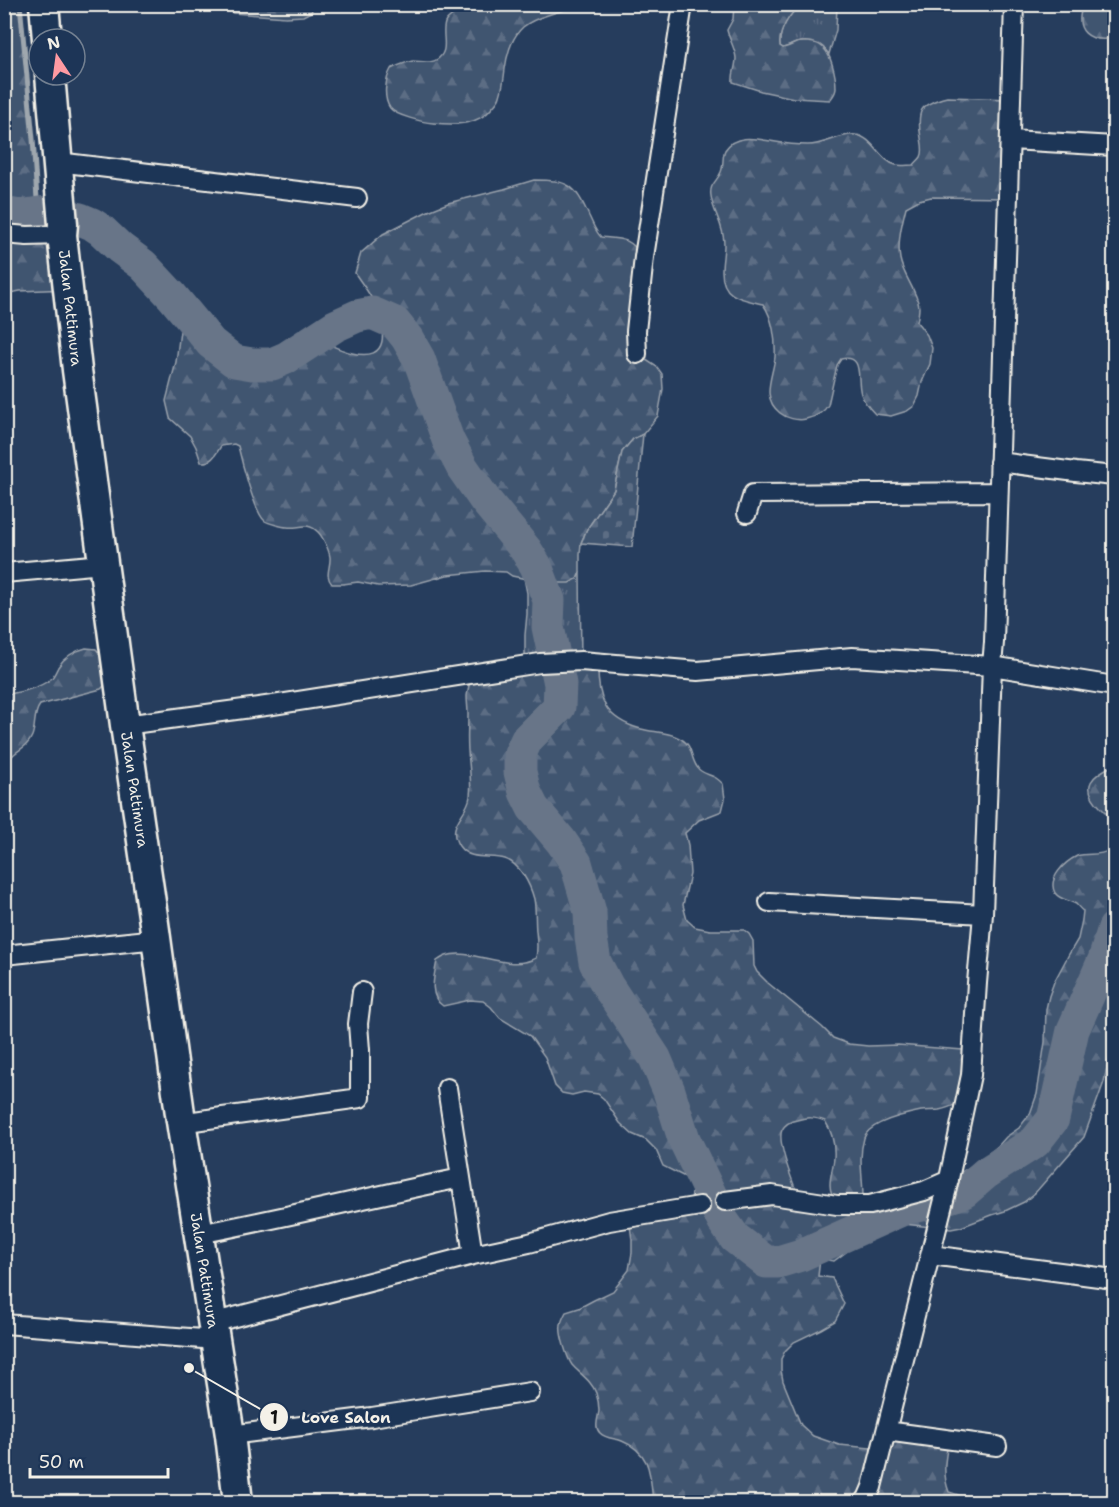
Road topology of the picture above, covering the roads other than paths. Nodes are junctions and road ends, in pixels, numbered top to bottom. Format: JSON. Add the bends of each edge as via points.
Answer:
{"nodes":[{"id":1,"x":44,"y":4,"type":"edge"},
{"id":2,"x":683,"y":4,"type":"edge"},
{"id":3,"x":1014,"y":4,"type":"edge"},
{"id":4,"x":46,"y":27,"type":"edge"},
{"id":5,"x":51,"y":87,"type":"edge"},
{"id":6,"x":1011,"y":140,"type":"junction"},
{"id":7,"x":1114,"y":146,"type":"edge"},
{"id":8,"x":57,"y":164,"type":"junction"},
{"id":9,"x":357,"y":198,"type":"dead end"},
{"id":10,"x":63,"y":230,"type":"junction"},
{"id":11,"x":4,"y":234,"type":"edge"},
{"id":12,"x":637,"y":354,"type":"dead end"},
{"id":13,"x":999,"y":462,"type":"junction"},
{"id":14,"x":1114,"y":476,"type":"edge"},
{"id":15,"x":998,"y":492,"type":"junction"},
{"id":16,"x":747,"y":513,"type":"dead end"},
{"id":17,"x":103,"y":564,"type":"junction"},
{"id":18,"x":4,"y":573,"type":"edge"},
{"id":19,"x":992,"y":666,"type":"junction"},
{"id":20,"x":1114,"y":686,"type":"edge"},
{"id":21,"x":125,"y":725,"type":"junction"},
{"id":22,"x":769,"y":902,"type":"dead end"},
{"id":23,"x":983,"y":914,"type":"junction"},
{"id":24,"x":156,"y":939,"type":"junction"},
{"id":25,"x":4,"y":955,"type":"edge"},
{"id":26,"x":362,"y":992,"type":"dead end"},
{"id":27,"x":447,"y":1088,"type":"dead end"},
{"id":28,"x":181,"y":1121,"type":"junction"},
{"id":29,"x":461,"y":1178,"type":"junction"},
{"id":30,"x":948,"y":1184,"type":"junction"},
{"id":31,"x":725,"y":1201,"type":"dead end"},
{"id":32,"x":700,"y":1206,"type":"dead end"},
{"id":33,"x":199,"y":1234,"type":"junction"},
{"id":34,"x":473,"y":1255,"type":"junction"},
{"id":35,"x":931,"y":1255,"type":"junction"},
{"id":36,"x":1114,"y":1280,"type":"edge"},
{"id":37,"x":4,"y":1324,"type":"edge"},
{"id":38,"x":214,"y":1330,"type":"junction"},
{"id":39,"x":530,"y":1392,"type":"dead end"},
{"id":40,"x":886,"y":1431,"type":"junction"},
{"id":41,"x":230,"y":1436,"type":"junction"},
{"id":42,"x":998,"y":1446,"type":"dead end"},
{"id":43,"x":238,"y":1503,"type":"edge"},
{"id":44,"x":863,"y":1503,"type":"edge"}],
"edges":[{"from":1,"to":4,"type":"main road"},
{"from":2,"to":12,"type":"street","via":[[644,257]]},
{"from":3,"to":6,"type":"street"},
{"from":5,"to":8,"type":"main road","name":"Jalan Pattimura"},
{"from":6,"to":7,"type":"street"},
{"from":6,"to":13,"type":"street"},
{"from":8,"to":9,"type":"street","via":[[66,162]]},
{"from":8,"to":10,"type":"main road","name":"Jalan Pattimura"},
{"from":10,"to":11,"type":"street","via":[[27,236]]},
{"from":10,"to":17,"type":"main road","name":"Jalan Pattimura"},
{"from":13,"to":14,"type":"street"},
{"from":13,"to":15,"type":"street"},
{"from":15,"to":16,"type":"street","via":[[753,494]]},
{"from":15,"to":19,"type":"street"},
{"from":17,"to":18,"type":"street"},
{"from":17,"to":21,"type":"main road","name":"Jalan Pattimura"},
{"from":19,"to":20,"type":"street"},
{"from":19,"to":21,"type":"street","via":[[852,657],[698,671],[581,661],[540,663]]},
{"from":19,"to":23,"type":"street"},
{"from":21,"to":24,"type":"main road","name":"Jalan Pattimura"},
{"from":22,"to":23,"type":"street"},
{"from":23,"to":30,"type":"street","via":[[971,1075]]},
{"from":24,"to":25,"type":"street"},
{"from":24,"to":28,"type":"main road","name":"Jalan Pattimura"},
{"from":26,"to":28,"type":"street","via":[[358,1024],[360,1098]]},
{"from":27,"to":29,"type":"street"},
{"from":28,"to":33,"type":"main road","name":"Jalan Pattimura"},
{"from":29,"to":33,"type":"street"},
{"from":29,"to":34,"type":"street"},
{"from":30,"to":31,"type":"street","via":[[870,1205],[837,1205],[772,1195]]},
{"from":30,"to":35,"type":"street"},
{"from":32,"to":34,"type":"street","via":[[609,1221]]},
{"from":33,"to":38,"type":"main road","name":"Jalan Pattimura"},
{"from":34,"to":38,"type":"street","via":[[223,1320]]},
{"from":35,"to":36,"type":"street"},
{"from":35,"to":40,"type":"street"},
{"from":37,"to":38,"type":"street"},
{"from":38,"to":41,"type":"main road","name":"Jalan Pattimura"},
{"from":39,"to":41,"type":"street"},
{"from":40,"to":42,"type":"street"},
{"from":40,"to":44,"type":"street","via":[[872,1487]]},
{"from":41,"to":43,"type":"main road","name":"Jalan Pattimura"}]}
